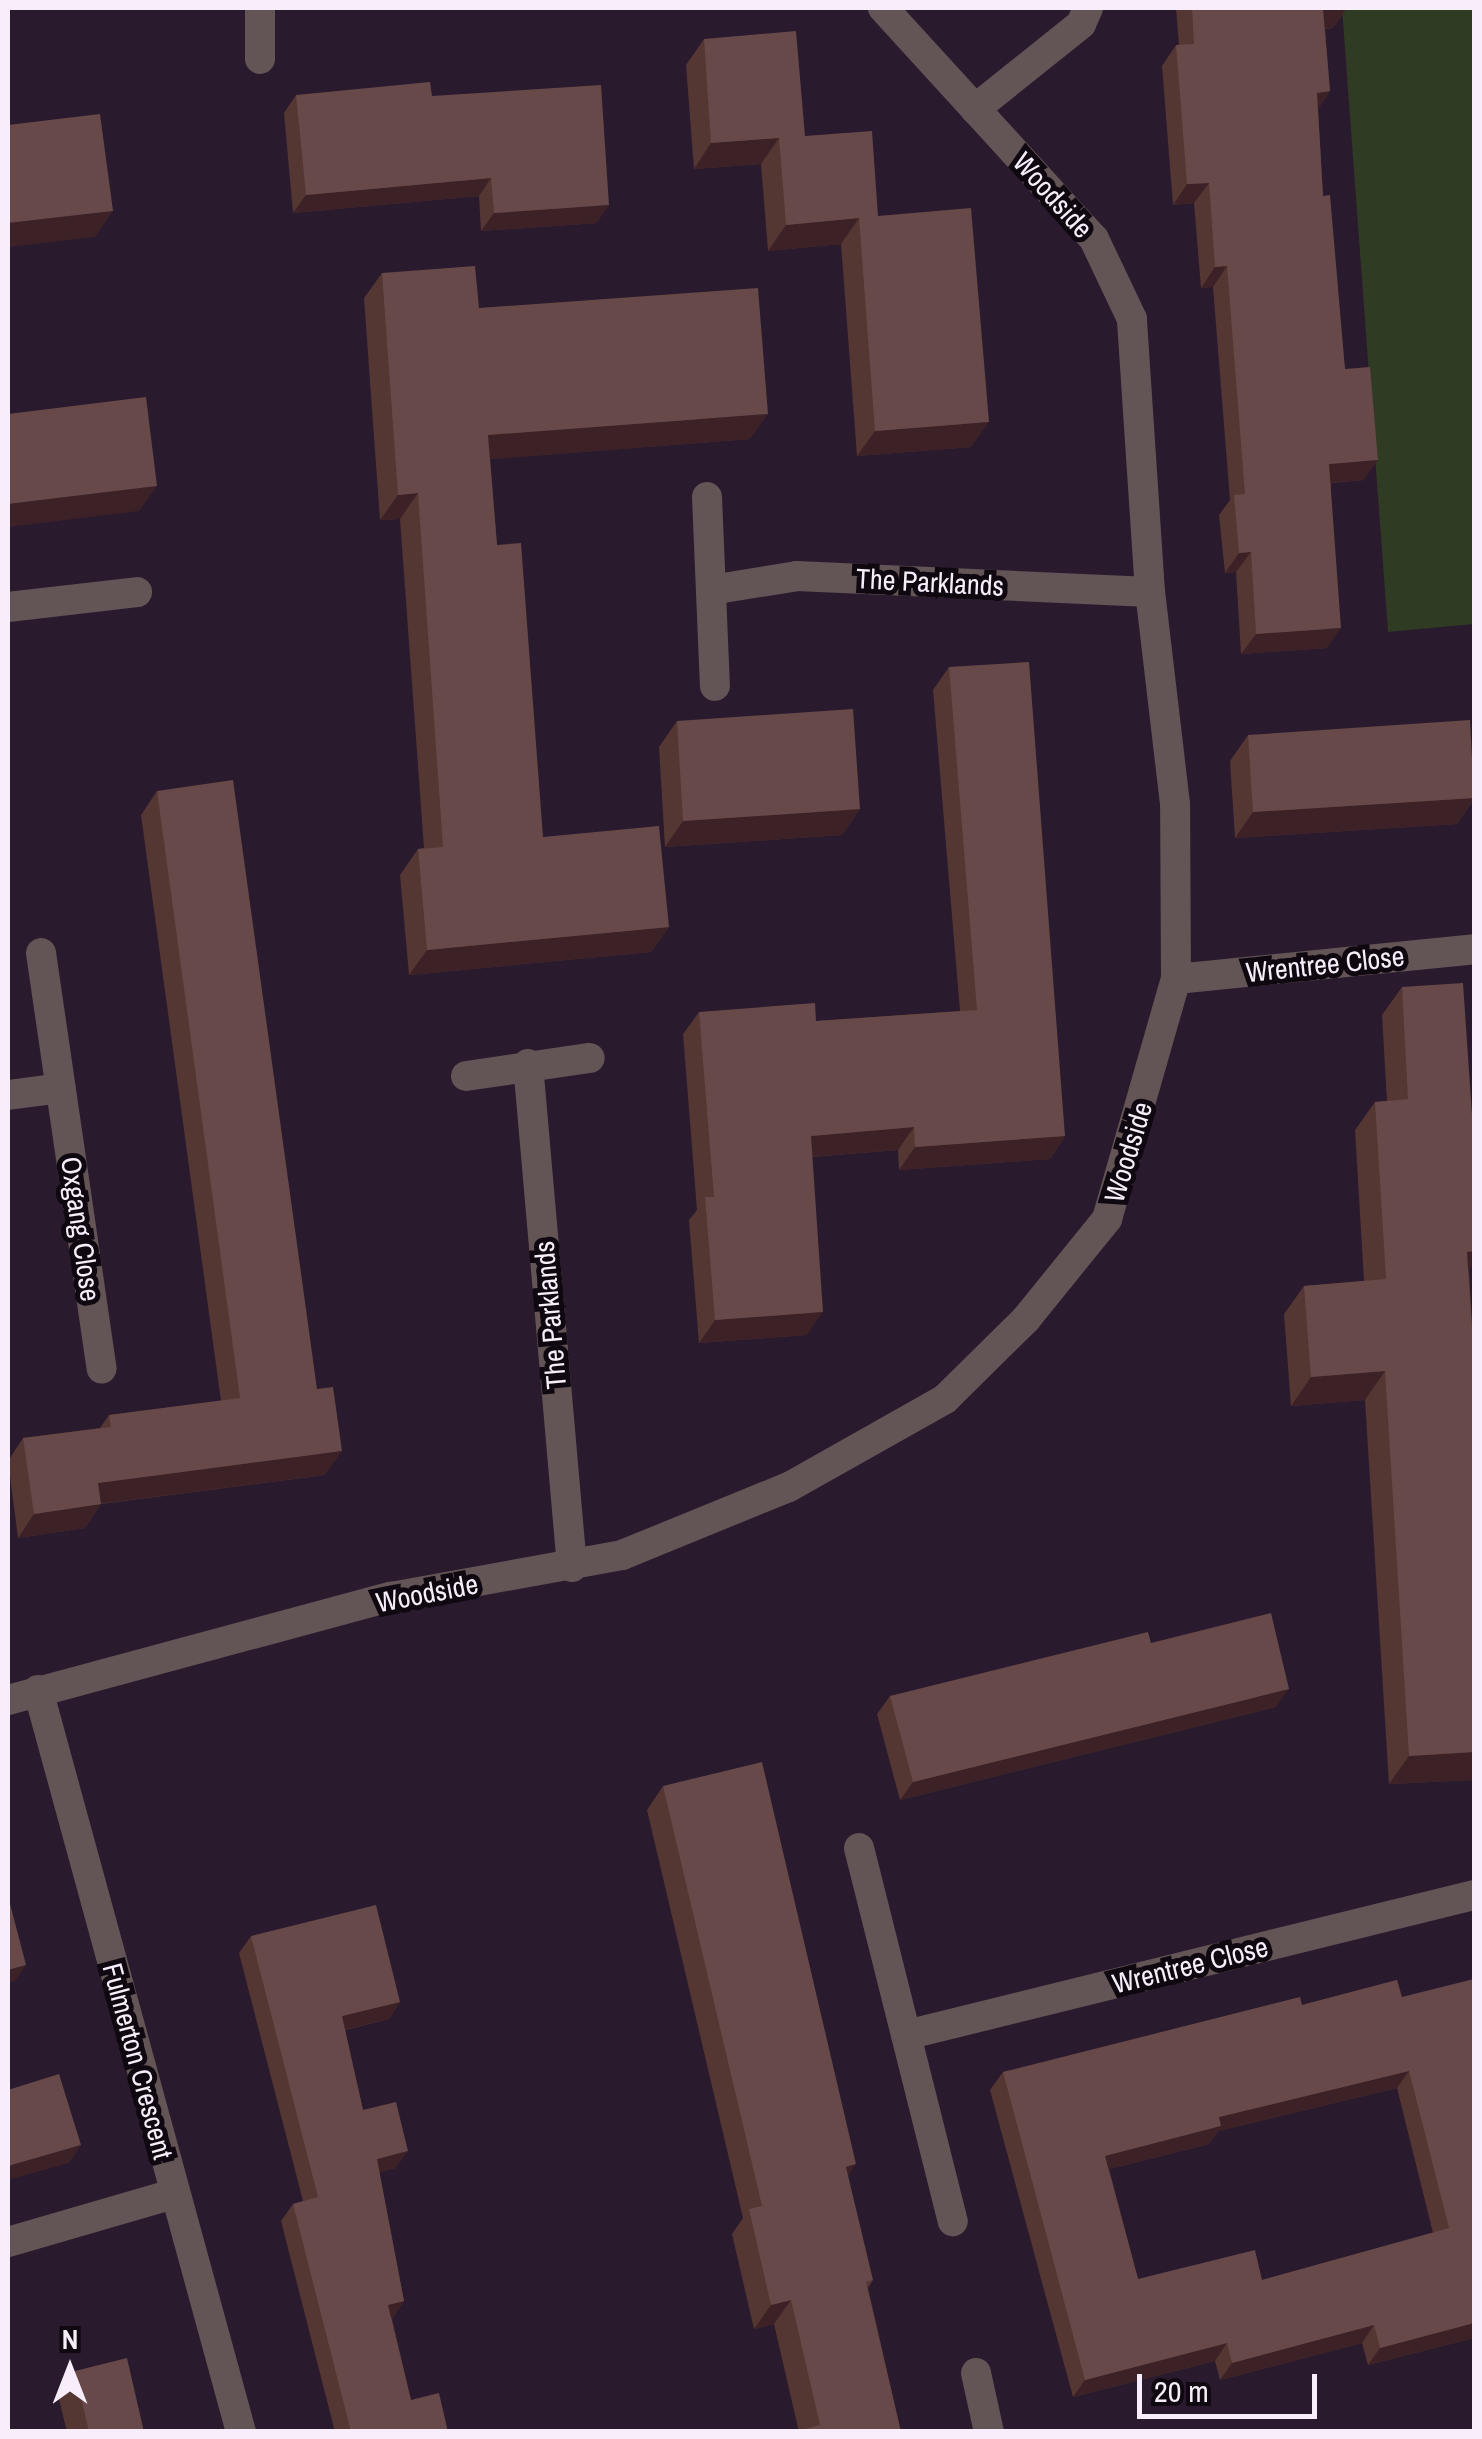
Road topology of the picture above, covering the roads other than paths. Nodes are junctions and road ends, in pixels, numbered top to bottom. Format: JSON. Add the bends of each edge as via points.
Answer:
{"nodes":[{"id":1,"x":260,"y":8,"type":"edge"},
{"id":2,"x":883,"y":8,"type":"edge"},
{"id":3,"x":1088,"y":8,"type":"edge"},
{"id":4,"x":260,"y":59,"type":"dead end"},
{"id":5,"x":975,"y":109,"type":"junction"},
{"id":6,"x":708,"y":497,"type":"dead end"},
{"id":7,"x":711,"y":590,"type":"junction"},
{"id":8,"x":137,"y":592,"type":"dead end"},
{"id":9,"x":1150,"y":592,"type":"junction"},
{"id":10,"x":8,"y":607,"type":"edge"},
{"id":11,"x":715,"y":686,"type":"dead end"},
{"id":12,"x":1474,"y":948,"type":"edge"},
{"id":13,"x":41,"y":954,"type":"dead end"},
{"id":14,"x":1176,"y":980,"type":"junction"},
{"id":15,"x":590,"y":1058,"type":"dead end"},
{"id":16,"x":528,"y":1064,"type":"junction"},
{"id":17,"x":466,"y":1076,"type":"dead end"},
{"id":18,"x":61,"y":1088,"type":"junction"},
{"id":19,"x":8,"y":1095,"type":"edge"},
{"id":20,"x":102,"y":1369,"type":"dead end"},
{"id":21,"x":572,"y":1566,"type":"junction"},
{"id":22,"x":38,"y":1690,"type":"junction"},
{"id":23,"x":8,"y":1700,"type":"edge"},
{"id":24,"x":859,"y":1848,"type":"dead end"},
{"id":25,"x":1474,"y":1895,"type":"edge"},
{"id":26,"x":906,"y":2035,"type":"junction"},
{"id":27,"x":174,"y":2194,"type":"junction"},
{"id":28,"x":953,"y":2220,"type":"dead end"},
{"id":29,"x":8,"y":2242,"type":"edge"},
{"id":30,"x":976,"y":2373,"type":"dead end"},
{"id":31,"x":241,"y":2432,"type":"edge"},
{"id":32,"x":989,"y":2432,"type":"edge"}],
"edges":[{"from":1,"to":4,"type":"street"},
{"from":2,"to":5,"type":"street","name":"Woodside"},
{"from":3,"to":5,"type":"street","via":[[1082,24]]},
{"from":5,"to":9,"type":"street","name":"Woodside","via":[[1094,238],[1132,320]]},
{"from":6,"to":7,"type":"street"},
{"from":7,"to":9,"type":"street","name":"The Parklands","via":[[797,576]]},
{"from":7,"to":11,"type":"street"},
{"from":8,"to":10,"type":"street"},
{"from":9,"to":14,"type":"street","name":"Woodside","via":[[1175,804]]},
{"from":12,"to":14,"type":"street","name":"Wrentree Close"},
{"from":13,"to":18,"type":"street","name":"Oxgang Close"},
{"from":14,"to":21,"type":"street","name":"Woodside","via":[[1107,1219],[1026,1319],[945,1399],[789,1487],[622,1554]]},
{"from":15,"to":16,"type":"street"},
{"from":16,"to":17,"type":"street"},
{"from":16,"to":21,"type":"street","name":"The Parklands"},
{"from":18,"to":19,"type":"street"},
{"from":18,"to":20,"type":"street","name":"Oxgang Close"},
{"from":21,"to":22,"type":"street","name":"Woodside","via":[[391,1598]]},
{"from":22,"to":23,"type":"street","name":"Woodside"},
{"from":22,"to":27,"type":"street","name":"Fulmerton Crescent"},
{"from":24,"to":26,"type":"street"},
{"from":25,"to":26,"type":"street","name":"Wrentree Close"},
{"from":26,"to":28,"type":"street"},
{"from":27,"to":29,"type":"street"},
{"from":27,"to":31,"type":"street","name":"Fulmerton Crescent"},
{"from":30,"to":32,"type":"street"}]}
